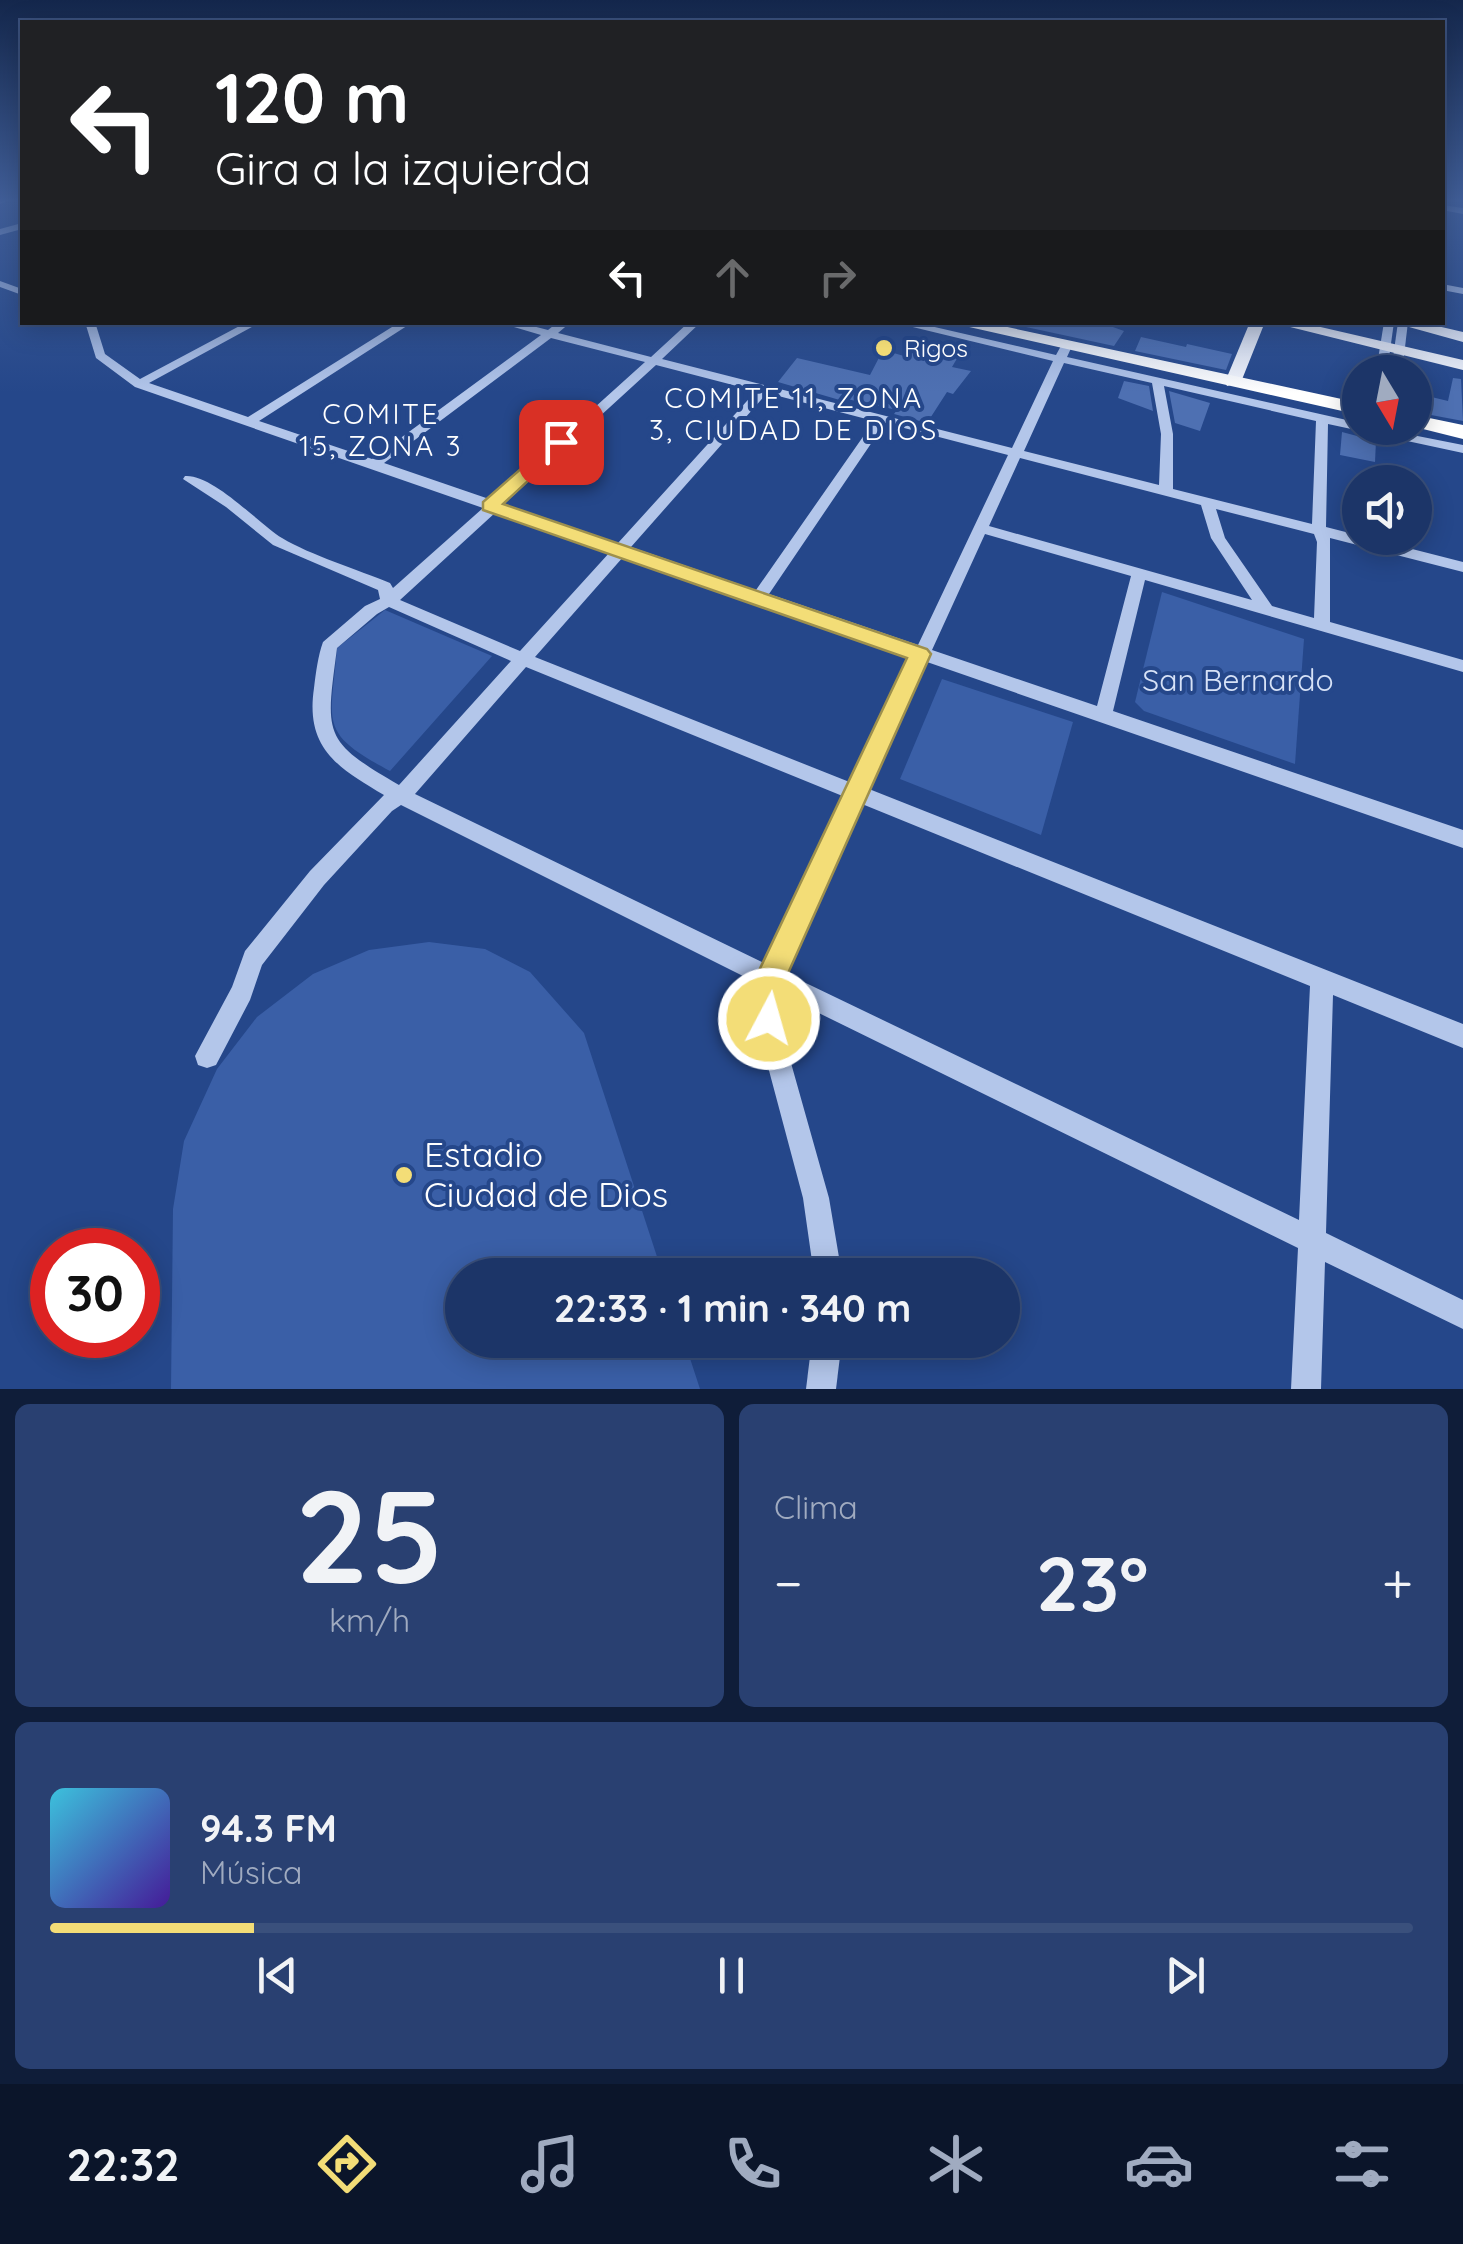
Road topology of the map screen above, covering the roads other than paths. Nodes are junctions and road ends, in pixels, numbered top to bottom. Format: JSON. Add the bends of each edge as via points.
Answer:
{"nodes":[{"id":1,"x":91,"y":325,"type":"edge"},
{"id":2,"x":250,"y":325,"type":"edge"},
{"id":3,"x":403,"y":325,"type":"edge"},
{"id":4,"x":513,"y":325,"type":"edge"},
{"id":5,"x":562,"y":325,"type":"edge"},
{"id":6,"x":693,"y":325,"type":"edge"},
{"id":7,"x":915,"y":325,"type":"edge"},
{"id":8,"x":1257,"y":325,"type":"edge"},
{"id":9,"x":1289,"y":325,"type":"edge"},
{"id":10,"x":1389,"y":325,"type":"edge"},
{"id":11,"x":1400,"y":325,"type":"edge"},
{"id":12,"x":1410,"y":325,"type":"edge"},
{"id":13,"x":993,"y":326,"type":"edge"},
{"id":14,"x":550,"y":335,"type":"junction"},
{"id":15,"x":1463,"y":337,"type":"edge"},
{"id":16,"x":1392,"y":349,"type":"junction"},
{"id":17,"x":1064,"y":352,"type":"junction"},
{"id":18,"x":1389,"y":355,"type":"edge"},
{"id":19,"x":1393,"y":355,"type":"edge"},
{"id":20,"x":654,"y":360,"type":"junction"},
{"id":21,"x":1463,"y":366,"type":"edge"},
{"id":22,"x":1157,"y":380,"type":"junction"},
{"id":23,"x":1233,"y":382,"type":"junction"},
{"id":24,"x":139,"y":384,"type":"junction"},
{"id":25,"x":765,"y":388,"type":"junction"},
{"id":26,"x":1342,"y":405,"type":"edge"},
{"id":27,"x":882,"y":418,"type":"junction"},
{"id":28,"x":1322,"y":419,"type":"junction"},
{"id":29,"x":249,"y":422,"type":"junction"},
{"id":30,"x":1342,"y":423,"type":"edge"},
{"id":31,"x":1432,"y":425,"type":"edge"},
{"id":32,"x":1463,"y":432,"type":"edge"},
{"id":33,"x":1432,"y":442,"type":"edge"},
{"id":34,"x":1463,"y":449,"type":"edge"},
{"id":35,"x":1017,"y":452,"type":"junction"},
{"id":36,"x":373,"y":465,"type":"junction"},
{"id":37,"x":190,"y":479,"type":"dead end"},
{"id":38,"x":1166,"y":488,"type":"junction"},
{"id":39,"x":1206,"y":499,"type":"junction"},
{"id":40,"x":490,"y":506,"type":"junction"},
{"id":41,"x":980,"y":528,"type":"junction"},
{"id":42,"x":1319,"y":529,"type":"junction"},
{"id":43,"x":617,"y":552,"type":"junction"},
{"id":44,"x":1463,"y":567,"type":"edge"},
{"id":45,"x":1139,"y":573,"type":"junction"},
{"id":46,"x":758,"y":599,"type":"junction"},
{"id":47,"x":388,"y":602,"type":"junction"},
{"id":48,"x":1266,"y":609,"type":"junction"},
{"id":49,"x":1322,"y":626,"type":"junction"},
{"id":50,"x":920,"y":654,"type":"junction"},
{"id":51,"x":522,"y":658,"type":"junction"},
{"id":52,"x":1463,"y":666,"type":"edge"},
{"id":53,"x":1103,"y":715,"type":"junction"},
{"id":54,"x":856,"y":792,"type":"junction"},
{"id":55,"x":402,"y":795,"type":"junction"},
{"id":56,"x":1463,"y":839,"type":"edge"},
{"id":57,"x":770,"y":979,"type":"junction"},
{"id":58,"x":1322,"y":979,"type":"junction"},
{"id":59,"x":1463,"y":1036,"type":"edge"},
{"id":60,"x":207,"y":1056,"type":"dead end"},
{"id":61,"x":1313,"y":1241,"type":"junction"},
{"id":62,"x":825,"y":1258,"type":"edge"},
{"id":63,"x":1463,"y":1315,"type":"edge"},
{"id":64,"x":825,"y":1358,"type":"edge"},
{"id":65,"x":821,"y":1389,"type":"edge"},
{"id":66,"x":1306,"y":1389,"type":"edge"}],
"edges":[{"from":1,"to":24,"type":"street","via":[[100,356]]},
{"from":2,"to":24,"type":"street"},
{"from":3,"to":29,"type":"street"},
{"from":4,"to":14,"type":"street"},
{"from":5,"to":14,"type":"street"},
{"from":6,"to":20,"type":"street"},
{"from":7,"to":17,"type":"street"},
{"from":8,"to":23,"type":"main road"},
{"from":9,"to":16,"type":"main road"},
{"from":10,"to":16,"type":"street"},
{"from":11,"to":16,"type":"street"},
{"from":12,"to":15,"type":"main road"},
{"from":13,"to":17,"type":"highway"},
{"from":14,"to":20,"type":"street"},
{"from":14,"to":36,"type":"street"},
{"from":16,"to":18,"type":"street"},
{"from":16,"to":19,"type":"street"},
{"from":16,"to":21,"type":"main road"},
{"from":17,"to":22,"type":"street"},
{"from":17,"to":23,"type":"highway"},
{"from":17,"to":35,"type":"street"},
{"from":20,"to":25,"type":"street"},
{"from":20,"to":40,"type":"street"},
{"from":22,"to":28,"type":"street"},
{"from":22,"to":38,"type":"street","via":[[1167,434]]},
{"from":23,"to":26,"type":"highway"},
{"from":24,"to":29,"type":"street"},
{"from":25,"to":27,"type":"street"},
{"from":25,"to":43,"type":"street"},
{"from":27,"to":35,"type":"street"},
{"from":27,"to":46,"type":"street"},
{"from":28,"to":30,"type":"street"},
{"from":28,"to":42,"type":"street"},
{"from":29,"to":36,"type":"street"},
{"from":31,"to":32,"type":"highway"},
{"from":33,"to":34,"type":"street"},
{"from":35,"to":38,"type":"street"},
{"from":35,"to":41,"type":"street"},
{"from":36,"to":40,"type":"street"},
{"from":37,"to":47,"type":"street","via":[[278,542],[386,587]]},
{"from":38,"to":39,"type":"street"},
{"from":39,"to":42,"type":"street"},
{"from":39,"to":48,"type":"street","via":[[1218,538]]},
{"from":40,"to":43,"type":"street"},
{"from":40,"to":47,"type":"street"},
{"from":41,"to":45,"type":"street"},
{"from":41,"to":50,"type":"street"},
{"from":42,"to":44,"type":"street"},
{"from":42,"to":49,"type":"street"},
{"from":43,"to":46,"type":"street"},
{"from":43,"to":51,"type":"street"},
{"from":45,"to":48,"type":"street"},
{"from":45,"to":53,"type":"street"},
{"from":46,"to":50,"type":"street"},
{"from":47,"to":51,"type":"street"},
{"from":47,"to":55,"type":"street","via":[[329,646],[322,714],[326,739],[340,756]]},
{"from":48,"to":49,"type":"street"},
{"from":49,"to":52,"type":"street"},
{"from":50,"to":53,"type":"street"},
{"from":50,"to":54,"type":"street"},
{"from":51,"to":54,"type":"street"},
{"from":51,"to":55,"type":"street"},
{"from":53,"to":56,"type":"street"},
{"from":54,"to":57,"type":"street"},
{"from":54,"to":58,"type":"street"},
{"from":55,"to":57,"type":"street"},
{"from":55,"to":60,"type":"street","via":[[317,878],[253,958]]},
{"from":57,"to":61,"type":"street"},
{"from":57,"to":62,"type":"street","via":[[769,1019]]},
{"from":58,"to":59,"type":"street"},
{"from":58,"to":61,"type":"street"},
{"from":61,"to":63,"type":"street"},
{"from":61,"to":66,"type":"street"},
{"from":64,"to":65,"type":"street"}]}
